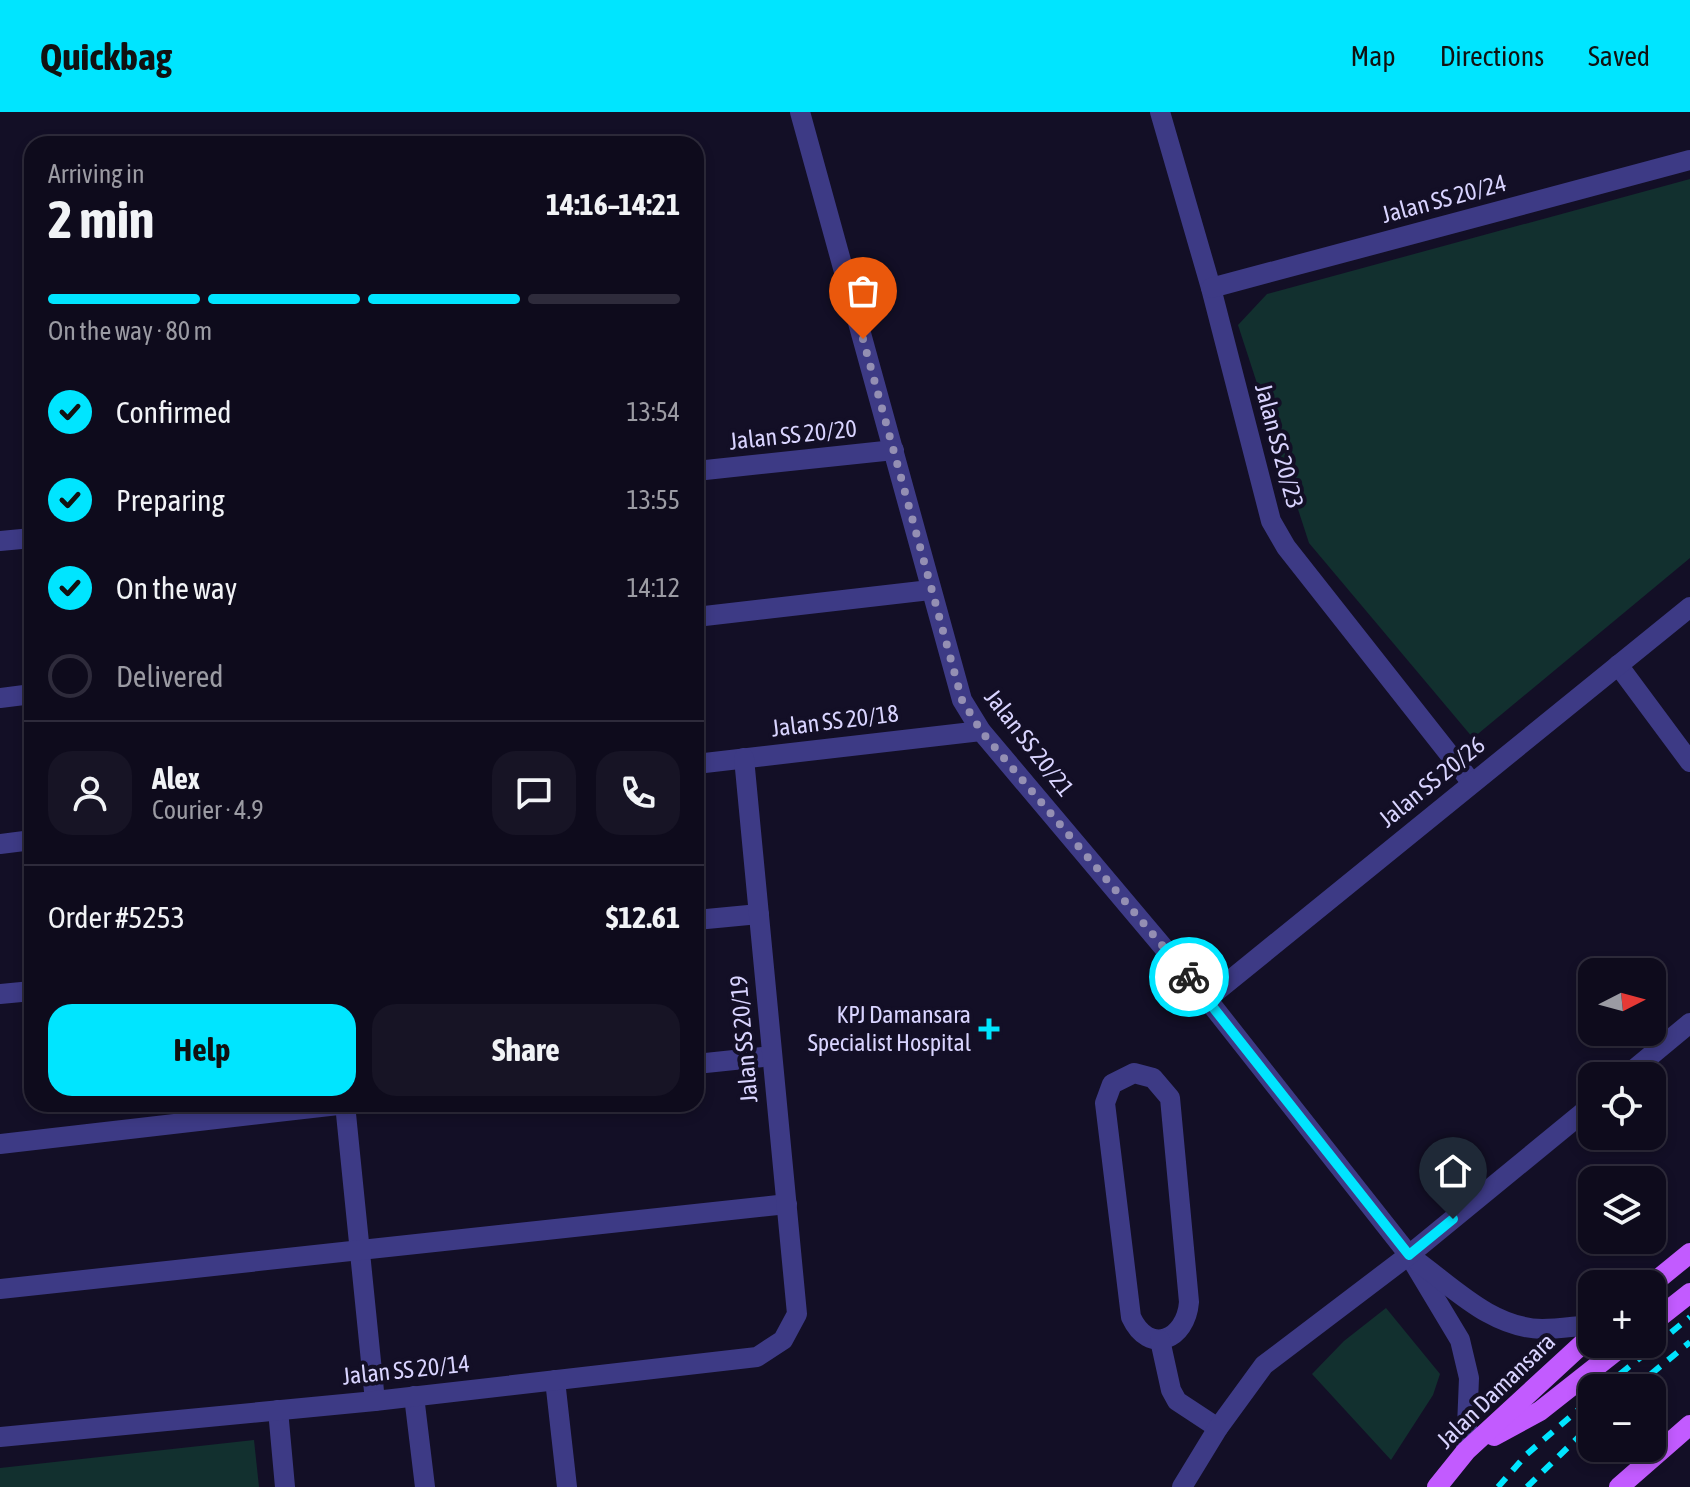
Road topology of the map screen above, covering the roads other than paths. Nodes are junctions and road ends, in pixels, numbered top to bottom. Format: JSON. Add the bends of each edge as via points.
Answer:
{"nodes":[{"id":1,"x":800,"y":112,"type":"edge"},
{"id":2,"x":1160,"y":112,"type":"edge"},
{"id":3,"x":1690,"y":160,"type":"edge"},
{"id":4,"x":1211,"y":288,"type":"junction"},
{"id":5,"x":894,"y":450,"type":"junction"},
{"id":6,"x":704,"y":470,"type":"edge"},
{"id":7,"x":24,"y":539,"type":"edge"},
{"id":8,"x":0,"y":541,"type":"edge"},
{"id":9,"x":930,"y":590,"type":"junction"},
{"id":10,"x":1690,"y":607,"type":"edge"},
{"id":11,"x":704,"y":616,"type":"edge"},
{"id":12,"x":1618,"y":665,"type":"junction"},
{"id":13,"x":24,"y":695,"type":"edge"},
{"id":14,"x":0,"y":698,"type":"edge"},
{"id":15,"x":981,"y":731,"type":"junction"},
{"id":16,"x":744,"y":758,"type":"junction"},
{"id":17,"x":1690,"y":762,"type":"edge"},
{"id":18,"x":704,"y":763,"type":"edge"},
{"id":19,"x":1472,"y":783,"type":"junction"},
{"id":20,"x":24,"y":841,"type":"edge"},
{"id":21,"x":0,"y":844,"type":"edge"},
{"id":22,"x":759,"y":914,"type":"junction"},
{"id":23,"x":704,"y":919,"type":"edge"},
{"id":24,"x":24,"y":992,"type":"edge"},
{"id":25,"x":0,"y":994,"type":"edge"},
{"id":26,"x":1207,"y":999,"type":"junction"},
{"id":27,"x":1690,"y":1023,"type":"edge"},
{"id":28,"x":772,"y":1056,"type":"junction"},
{"id":29,"x":1643,"y":1062,"type":"edge"},
{"id":30,"x":704,"y":1063,"type":"edge"},
{"id":31,"x":277,"y":1112,"type":"edge"},
{"id":32,"x":347,"y":1112,"type":"edge"},
{"id":33,"x":1578,"y":1116,"type":"edge"},
{"id":34,"x":0,"y":1144,"type":"edge"},
{"id":35,"x":787,"y":1204,"type":"junction"},
{"id":36,"x":360,"y":1250,"type":"junction"},
{"id":37,"x":1690,"y":1253,"type":"edge"},
{"id":38,"x":1409,"y":1255,"type":"junction"},
{"id":39,"x":1666,"y":1273,"type":"edge"},
{"id":40,"x":0,"y":1289,"type":"edge"},
{"id":41,"x":1690,"y":1293,"type":"edge"},
{"id":42,"x":1666,"y":1312,"type":"edge"},
{"id":43,"x":797,"y":1314,"type":"joint"},
{"id":44,"x":1578,"y":1326,"type":"edge"},
{"id":45,"x":1160,"y":1340,"type":"junction"},
{"id":46,"x":1578,"y":1348,"type":"edge"},
{"id":47,"x":1607,"y":1358,"type":"edge"},
{"id":48,"x":555,"y":1380,"type":"junction"},
{"id":49,"x":414,"y":1396,"type":"junction"},
{"id":50,"x":375,"y":1401,"type":"junction"},
{"id":51,"x":278,"y":1410,"type":"junction"},
{"id":52,"x":1690,"y":1425,"type":"edge"},
{"id":53,"x":1218,"y":1428,"type":"junction"},
{"id":54,"x":0,"y":1437,"type":"edge"},
{"id":55,"x":1466,"y":1451,"type":"junction"},
{"id":56,"x":285,"y":1487,"type":"edge"},
{"id":57,"x":425,"y":1487,"type":"edge"},
{"id":58,"x":567,"y":1487,"type":"edge"},
{"id":59,"x":1182,"y":1487,"type":"edge"},
{"id":60,"x":1437,"y":1487,"type":"edge"},
{"id":61,"x":1619,"y":1487,"type":"edge"}],
"edges":[{"from":1,"to":5,"type":"street","name":"Jalan SS 20/21"},
{"from":2,"to":4,"type":"street","name":"Jalan SS 20/23"},
{"from":3,"to":4,"type":"street","name":"Jalan SS 20/24"},
{"from":4,"to":19,"type":"street","name":"Jalan SS 20/23","via":[[1271,521]]},
{"from":5,"to":6,"type":"street","name":"Jalan SS 20/20"},
{"from":5,"to":9,"type":"street","name":"Jalan SS 20/21"},
{"from":7,"to":8,"type":"street"},
{"from":9,"to":11,"type":"street"},
{"from":9,"to":15,"type":"street","name":"Jalan SS 20/21","via":[[962,700]]},
{"from":10,"to":12,"type":"street","name":"Jalan SS 20/26"},
{"from":12,"to":17,"type":"street"},
{"from":12,"to":19,"type":"street","name":"Jalan SS 20/26"},
{"from":13,"to":14,"type":"street"},
{"from":15,"to":16,"type":"street","name":"Jalan SS 20/18"},
{"from":15,"to":26,"type":"street","name":"Jalan SS 20/21"},
{"from":16,"to":18,"type":"street","name":"Jalan SS 20/18"},
{"from":16,"to":22,"type":"street","name":"Jalan SS 20/19"},
{"from":19,"to":26,"type":"street","name":"Jalan SS 20/26"},
{"from":20,"to":21,"type":"street"},
{"from":22,"to":23,"type":"street"},
{"from":22,"to":28,"type":"street","name":"Jalan SS 20/19"},
{"from":24,"to":25,"type":"street"},
{"from":26,"to":38,"type":"street","name":"Jalan SS 20/21"},
{"from":27,"to":29,"type":"street"},
{"from":28,"to":30,"type":"street"},
{"from":28,"to":35,"type":"street","name":"Jalan SS 20/19"},
{"from":31,"to":34,"type":"street"},
{"from":32,"to":36,"type":"street"},
{"from":33,"to":38,"type":"street"},
{"from":35,"to":36,"type":"street"},
{"from":35,"to":43,"type":"street","name":"Jalan SS 20/19"},
{"from":36,"to":40,"type":"street"},
{"from":36,"to":50,"type":"street"},
{"from":37,"to":39,"type":"main road"},
{"from":38,"to":44,"type":"street","name":"Jalan SS 20/21","via":[[1490,1316],[1541,1329]]},
{"from":38,"to":53,"type":"street","via":[[1264,1365]]},
{"from":38,"to":55,"type":"street","name":"Jalan SS 20/21","via":[[1460,1340],[1469,1378]]},
{"from":41,"to":42,"type":"main road"},
{"from":43,"to":48,"type":"street","name":"Jalan SS 20/14","via":[[783,1340],[757,1357]]},
{"from":45,"to":45,"type":"street","via":[[1182,1328],[1189,1302],[1170,1098],[1153,1078],[1134,1073],[1112,1084],[1105,1103],[1131,1317],[1147,1338]]},
{"from":45,"to":53,"type":"street","via":[[1177,1401]]},
{"from":46,"to":55,"type":"main road","name":"Jalan Damansara"},
{"from":47,"to":55,"type":"main road","via":[[1540,1411]]},
{"from":48,"to":49,"type":"street","name":"Jalan SS 20/14"},
{"from":48,"to":58,"type":"street"},
{"from":49,"to":50,"type":"street","name":"Jalan SS 20/14"},
{"from":49,"to":57,"type":"street"},
{"from":50,"to":51,"type":"street","name":"Jalan SS 20/14"},
{"from":51,"to":54,"type":"street","name":"Jalan SS 20/14"},
{"from":51,"to":56,"type":"street"},
{"from":52,"to":61,"type":"main road"},
{"from":53,"to":59,"type":"street"},
{"from":55,"to":60,"type":"main road","name":"Jalan Damansara"}]}
